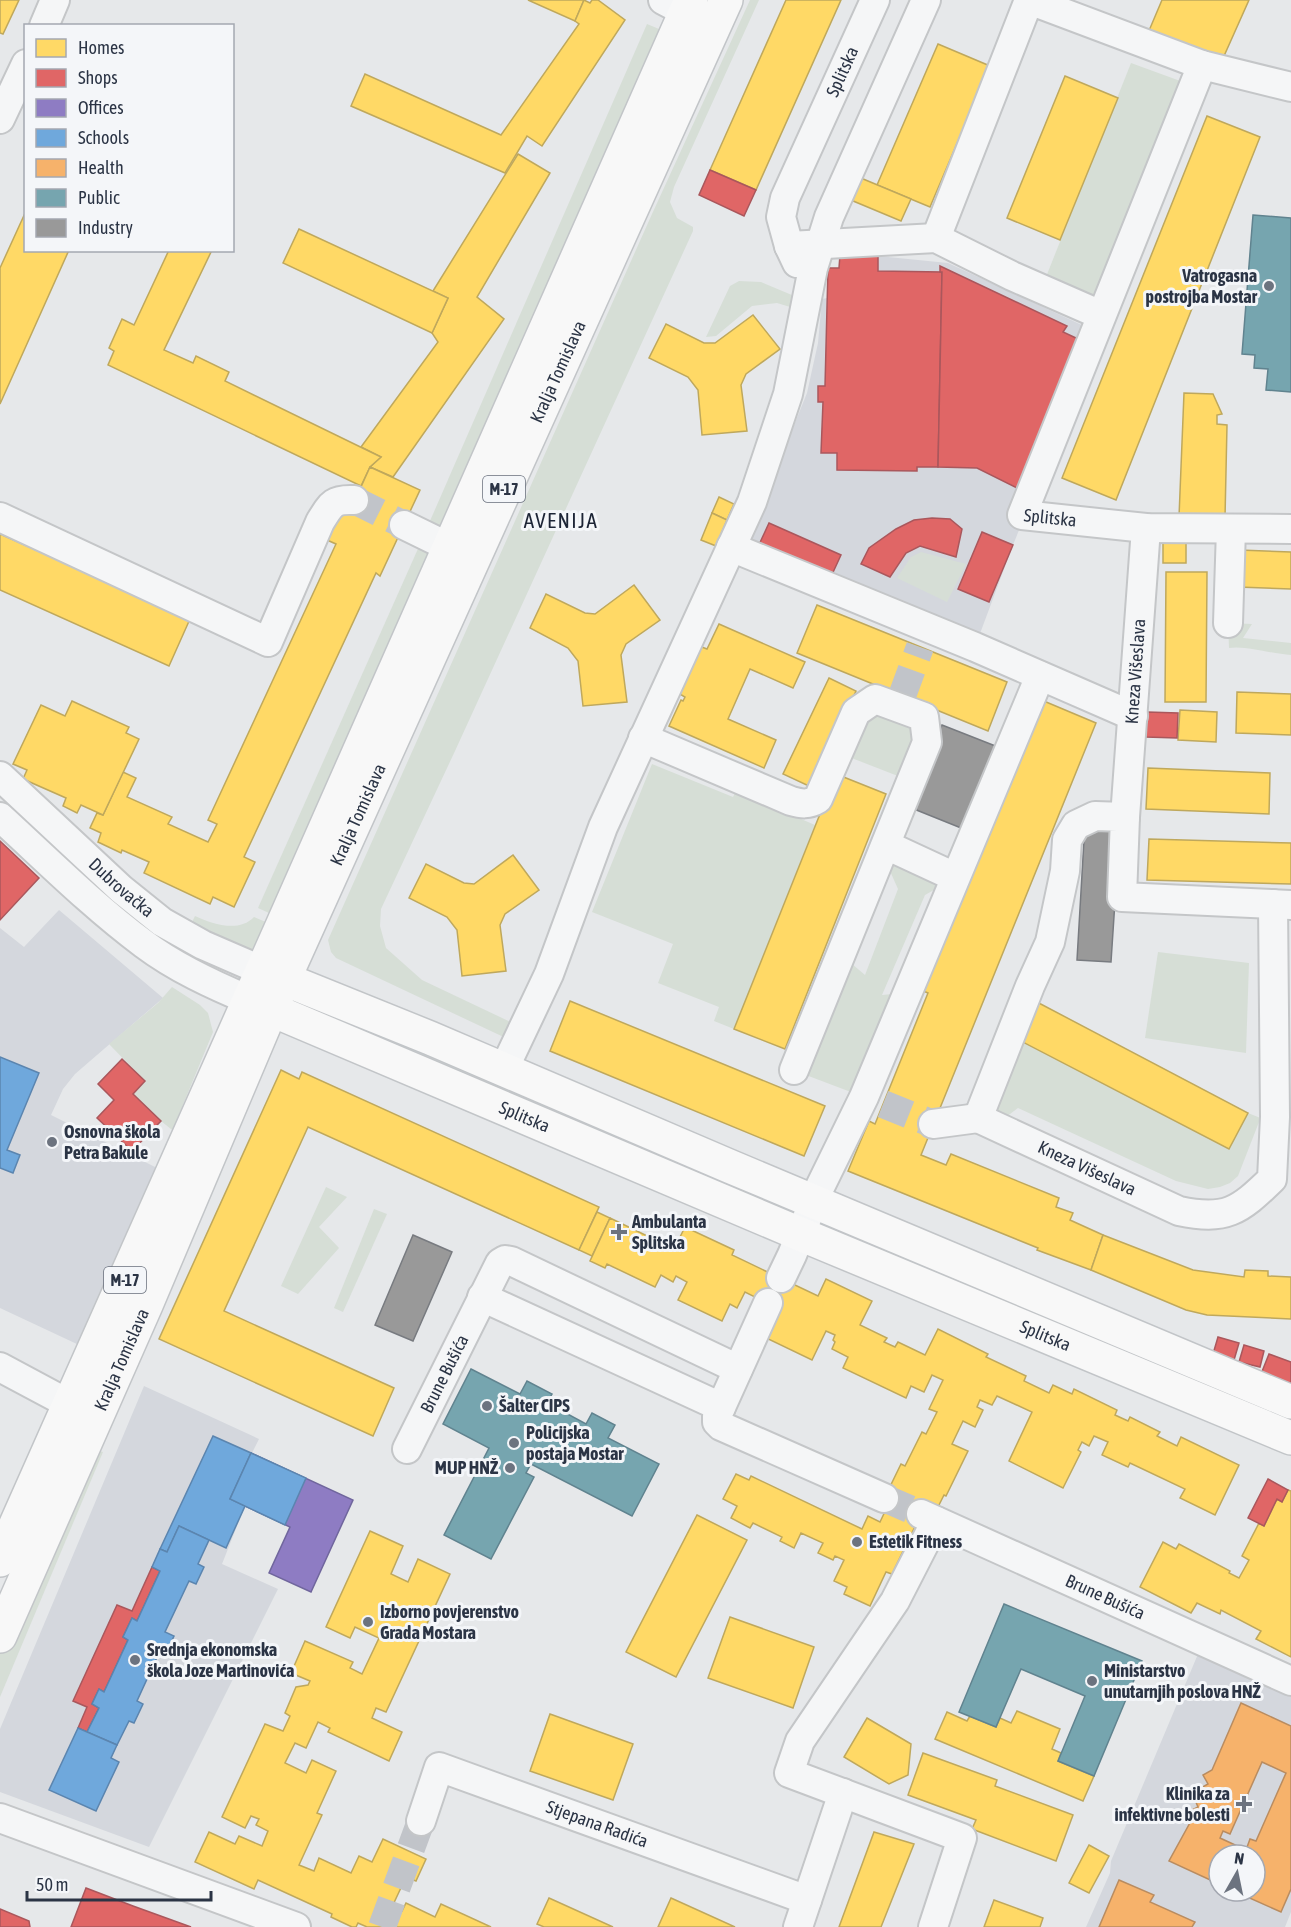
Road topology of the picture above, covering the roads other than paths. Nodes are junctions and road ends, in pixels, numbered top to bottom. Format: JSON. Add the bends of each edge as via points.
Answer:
{"nodes":[{"id":1,"x":55,"y":0,"type":"edge"},
{"id":2,"x":726,"y":0,"type":"edge"},
{"id":3,"x":875,"y":0,"type":"edge"},
{"id":4,"x":926,"y":0,"type":"edge"},
{"id":5,"x":1029,"y":0,"type":"edge"},
{"id":6,"x":680,"y":4,"type":"edge"},
{"id":7,"x":45,"y":24,"type":"edge"},
{"id":8,"x":1202,"y":65,"type":"junction"},
{"id":9,"x":24,"y":68,"type":"edge"},
{"id":10,"x":1291,"y":87,"type":"edge"},
{"id":11,"x":0,"y":119,"type":"edge"},
{"id":12,"x":936,"y":238,"type":"junction"},
{"id":13,"x":820,"y":244,"type":"junction"},
{"id":14,"x":789,"y":246,"type":"junction"},
{"id":15,"x":810,"y":289,"type":"junction"},
{"id":16,"x":1101,"y":315,"type":"junction"},
{"id":17,"x":354,"y":500,"type":"dead end"},
{"id":18,"x":0,"y":518,"type":"edge"},
{"id":19,"x":404,"y":525,"type":"tunnel mouth"},
{"id":20,"x":1146,"y":528,"type":"junction"},
{"id":21,"x":1231,"y":529,"type":"junction"},
{"id":22,"x":1291,"y":529,"type":"edge"},
{"id":23,"x":731,"y":547,"type":"junction"},
{"id":24,"x":449,"y":548,"type":"junction"},
{"id":25,"x":1228,"y":622,"type":"dead end"},
{"id":26,"x":1040,"y":676,"type":"junction"},
{"id":27,"x":1133,"y":716,"type":"junction"},
{"id":28,"x":644,"y":738,"type":"junction"},
{"id":29,"x":0,"y":776,"type":"edge"},
{"id":30,"x":0,"y":817,"type":"edge"},
{"id":31,"x":1125,"y":817,"type":"junction"},
{"id":32,"x":886,"y":845,"type":"junction"},
{"id":33,"x":956,"y":877,"type":"junction"},
{"id":34,"x":1282,"y":905,"type":"edge"},
{"id":35,"x":267,"y":990,"type":"junction"},
{"id":36,"x":504,"y":1069,"type":"junction"},
{"id":37,"x":794,"y":1070,"type":"dead end"},
{"id":38,"x":978,"y":1118,"type":"junction"},
{"id":39,"x":625,"y":1121,"type":"junction"},
{"id":40,"x":933,"y":1124,"type":"tunnel mouth"},
{"id":41,"x":610,"y":1152,"type":"junction"},
{"id":42,"x":729,"y":1166,"type":"junction"},
{"id":43,"x":716,"y":1198,"type":"junction"},
{"id":44,"x":814,"y":1202,"type":"junction"},
{"id":45,"x":800,"y":1234,"type":"junction"},
{"id":46,"x":781,"y":1278,"type":"dead end"},
{"id":47,"x":482,"y":1297,"type":"junction"},
{"id":48,"x":768,"y":1303,"type":"dead end"},
{"id":49,"x":0,"y":1367,"type":"edge"},
{"id":50,"x":738,"y":1369,"type":"junction"},
{"id":51,"x":1291,"y":1402,"type":"edge"},
{"id":52,"x":69,"y":1404,"type":"junction"},
{"id":53,"x":721,"y":1407,"type":"junction"},
{"id":54,"x":1291,"y":1438,"type":"edge"},
{"id":55,"x":407,"y":1449,"type":"dead end"},
{"id":56,"x":884,"y":1497,"type":"tunnel mouth"},
{"id":57,"x":0,"y":1560,"type":"edge"},
{"id":58,"x":0,"y":1636,"type":"edge"},
{"id":59,"x":1291,"y":1681,"type":"edge"},
{"id":60,"x":843,"y":1794,"type":"junction"},
{"id":61,"x":0,"y":1818,"type":"edge"},
{"id":62,"x":421,"y":1821,"type":"tunnel mouth"},
{"id":63,"x":807,"y":1900,"type":"junction"},
{"id":64,"x":296,"y":1927,"type":"edge"},
{"id":65,"x":798,"y":1927,"type":"edge"},
{"id":66,"x":933,"y":1927,"type":"edge"}],
"edges":[{"from":1,"to":7,"type":"street"},
{"from":2,"to":35,"type":"main road","name":"Kralja Tomislava","number":"M-17"},
{"from":3,"to":14,"type":"street","name":"Splitska","via":[[785,198],[781,217]]},
{"from":4,"to":13,"type":"street","name":"Splitska"},
{"from":5,"to":8,"type":"street"},
{"from":5,"to":12,"type":"street"},
{"from":6,"to":24,"type":"main road","name":"Kralja Tomislava","number":"M-17"},
{"from":8,"to":10,"type":"street"},
{"from":8,"to":16,"type":"street","name":"Splitska"},
{"from":9,"to":11,"type":"street"},
{"from":12,"to":13,"type":"street"},
{"from":12,"to":16,"type":"street"},
{"from":13,"to":14,"type":"street"},
{"from":13,"to":15,"type":"street","name":"Splitska"},
{"from":14,"to":15,"type":"street","name":"Splitska"},
{"from":15,"to":23,"type":"street","name":"Splitska","via":[[788,394],[752,502]]},
{"from":16,"to":20,"type":"street","name":"Splitska","via":[[1022,515]]},
{"from":17,"to":18,"type":"street","via":[[339,500],[330,505],[268,642]]},
{"from":19,"to":24,"type":"street"},
{"from":20,"to":21,"type":"street","name":"Splitska"},
{"from":20,"to":27,"type":"street","name":"Kneza Višeslava"},
{"from":21,"to":22,"type":"street","name":"Splitska"},
{"from":21,"to":25,"type":"street"},
{"from":23,"to":26,"type":"street","via":[[924,637]]},
{"from":23,"to":28,"type":"street","name":"Splitska"},
{"from":24,"to":35,"type":"main road","name":"Kralja Tomislava","number":"M-17"},
{"from":26,"to":27,"type":"street"},
{"from":26,"to":33,"type":"street"},
{"from":27,"to":31,"type":"street","name":"Kneza Višeslava"},
{"from":28,"to":32,"type":"street","via":[[791,801],[811,803],[818,799],[856,712],[875,699],[900,702],[924,717],[927,742]]},
{"from":28,"to":36,"type":"street","name":"Splitska","via":[[603,827],[549,974]]},
{"from":29,"to":35,"type":"street","name":"Dubrovačka","via":[[162,922]]},
{"from":30,"to":35,"type":"street","name":"Dubrovačka","via":[[145,945],[198,977]]},
{"from":31,"to":34,"type":"street","name":"Kneza Višeslava","via":[[1122,897]]},
{"from":31,"to":38,"type":"street","via":[[1095,816],[1076,825],[1067,840],[1065,872],[1050,942]]},
{"from":32,"to":33,"type":"street"},
{"from":32,"to":37,"type":"street"},
{"from":33,"to":44,"type":"street","via":[[873,1101]]},
{"from":34,"to":38,"type":"street","name":"Kneza Višeslava","via":[[1272,1179],[1252,1199],[1233,1212],[1179,1211]]},
{"from":35,"to":36,"type":"main road","name":"Splitska"},
{"from":35,"to":41,"type":"main road","name":"Splitska"},
{"from":35,"to":52,"type":"main road","name":"Kralja Tomislava","number":"M-17"},
{"from":35,"to":58,"type":"main road","name":"Kralja Tomislava","number":"M-17","via":[[133,1336]]},
{"from":36,"to":39,"type":"main road","name":"Splitska"},
{"from":38,"to":40,"type":"street"},
{"from":39,"to":41,"type":"main road"},
{"from":39,"to":42,"type":"main road","name":"Splitska"},
{"from":41,"to":43,"type":"main road","name":"Splitska"},
{"from":42,"to":43,"type":"main road"},
{"from":42,"to":44,"type":"main road","name":"Splitska"},
{"from":43,"to":45,"type":"main road","name":"Splitska"},
{"from":44,"to":45,"type":"street"},
{"from":44,"to":51,"type":"main road","name":"Splitska"},
{"from":45,"to":46,"type":"street"},
{"from":45,"to":54,"type":"main road","name":"Splitska"},
{"from":47,"to":50,"type":"street","name":"Brune Bušića","via":[[500,1263],[511,1261]]},
{"from":47,"to":53,"type":"street"},
{"from":47,"to":55,"type":"street","name":"Brune Bušića"},
{"from":48,"to":50,"type":"street"},
{"from":49,"to":52,"type":"street"},
{"from":50,"to":53,"type":"street"},
{"from":52,"to":57,"type":"main road","name":"Kralja Tomislava","number":"M-17"},
{"from":53,"to":56,"type":"street","via":[[717,1422],[721,1426]]},
{"from":59,"to":60,"type":"street","name":"Brune Bušića","via":[[929,1517],[895,1601],[800,1741],[789,1773]]},
{"from":60,"to":63,"type":"street"},
{"from":60,"to":66,"type":"street","via":[[962,1838]]},
{"from":61,"to":64,"type":"street"},
{"from":62,"to":63,"type":"street","name":"Stjepana Radića","via":[[439,1767]]},
{"from":63,"to":65,"type":"street"}]}
